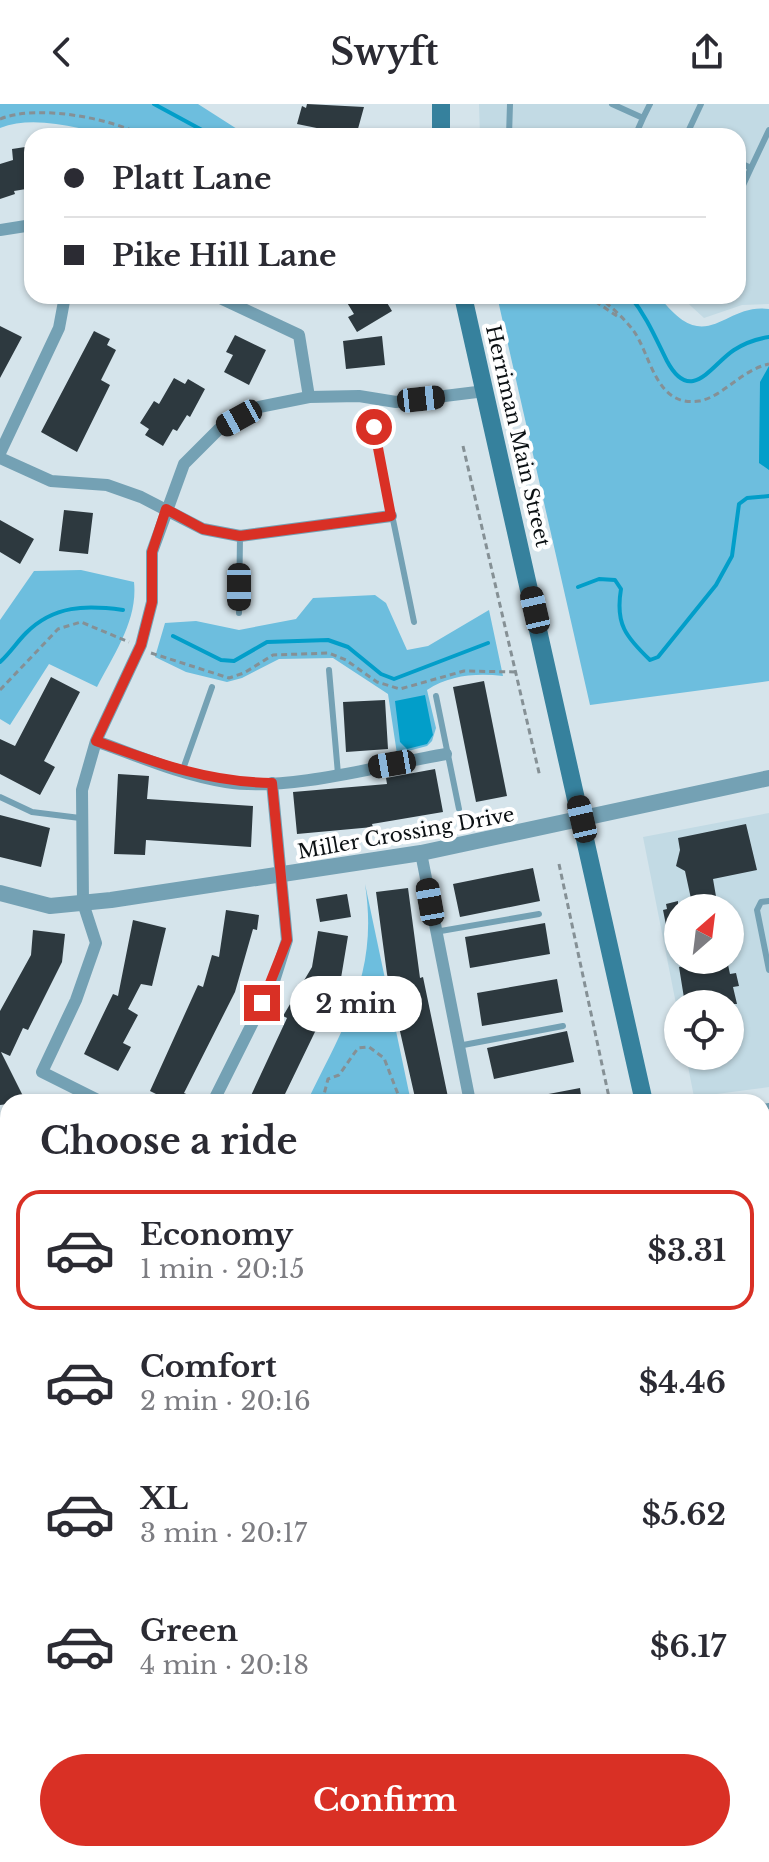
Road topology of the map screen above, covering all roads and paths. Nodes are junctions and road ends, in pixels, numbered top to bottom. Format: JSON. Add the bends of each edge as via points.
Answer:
{"nodes":[{"id":1,"x":441,"y":104,"type":"edge"},
{"id":2,"x":510,"y":104,"type":"edge"},
{"id":3,"x":612,"y":104,"type":"edge"},
{"id":4,"x":650,"y":104,"type":"edge"},
{"id":5,"x":701,"y":104,"type":"edge"},
{"id":6,"x":643,"y":118,"type":"junction"},
{"id":7,"x":0,"y":119,"type":"edge"},
{"id":8,"x":128,"y":128,"type":"edge"},
{"id":9,"x":441,"y":128,"type":"edge"},
{"id":10,"x":509,"y":128,"type":"edge"},
{"id":11,"x":639,"y":128,"type":"edge"},
{"id":12,"x":690,"y":128,"type":"edge"},
{"id":13,"x":769,"y":130,"type":"edge"},
{"id":14,"x":746,"y":166,"type":"edge"},
{"id":15,"x":751,"y":168,"type":"junction"},
{"id":16,"x":746,"y":179,"type":"edge"},
{"id":17,"x":24,"y":226,"type":"edge"},
{"id":18,"x":0,"y":230,"type":"edge"},
{"id":19,"x":64,"y":304,"type":"edge"},
{"id":20,"x":233,"y":304,"type":"edge"},
{"id":21,"x":465,"y":304,"type":"edge"},
{"id":22,"x":599,"y":304,"type":"edge"},
{"id":23,"x":606,"y":304,"type":"edge"},
{"id":24,"x":621,"y":318,"type":"junction"},
{"id":25,"x":769,"y":364,"type":"edge"},
{"id":26,"x":485,"y":391,"type":"junction"},
{"id":27,"x":309,"y":397,"type":"junction"},
{"id":28,"x":374,"y":427,"type":"dead end"},
{"id":29,"x":463,"y":446,"type":"dead end"},
{"id":30,"x":0,"y":456,"type":"edge"},
{"id":31,"x":166,"y":509,"type":"junction"},
{"id":32,"x":391,"y":516,"type":"junction"},
{"id":33,"x":240,"y":536,"type":"junction"},
{"id":34,"x":239,"y":613,"type":"dead end"},
{"id":35,"x":414,"y":622,"type":"dead end"},
{"id":36,"x":129,"y":642,"type":"dead end"},
{"id":37,"x":329,"y":670,"type":"dead end"},
{"id":38,"x":212,"y":687,"type":"dead end"},
{"id":39,"x":0,"y":690,"type":"edge"},
{"id":40,"x":436,"y":696,"type":"dead end"},
{"id":41,"x":96,"y":741,"type":"junction"},
{"id":42,"x":446,"y":754,"type":"junction"},
{"id":43,"x":182,"y":772,"type":"junction"},
{"id":44,"x":338,"y":774,"type":"junction"},
{"id":45,"x":540,"y":777,"type":"dead end"},
{"id":46,"x":769,"y":778,"type":"edge"},
{"id":47,"x":272,"y":783,"type":"junction"},
{"id":48,"x":0,"y":797,"type":"edge"},
{"id":49,"x":459,"y":809,"type":"dead end"},
{"id":50,"x":80,"y":818,"type":"junction"},
{"id":51,"x":582,"y":819,"type":"junction"},
{"id":52,"x":421,"y":853,"type":"junction"},
{"id":53,"x":559,"y":864,"type":"dead end"},
{"id":54,"x":280,"y":874,"type":"junction"},
{"id":55,"x":0,"y":893,"type":"edge"},
{"id":56,"x":769,"y":901,"type":"edge"},
{"id":57,"x":83,"y":903,"type":"junction"},
{"id":58,"x":539,"y":914,"type":"dead end"},
{"id":59,"x":435,"y":932,"type":"junction"},
{"id":60,"x":769,"y":970,"type":"edge"},
{"id":61,"x":563,"y":1026,"type":"dead end"},
{"id":62,"x":458,"y":1046,"type":"junction"},
{"id":63,"x":86,"y":1094,"type":"edge"},
{"id":64,"x":217,"y":1094,"type":"edge"},
{"id":65,"x":324,"y":1094,"type":"edge"},
{"id":66,"x":398,"y":1094,"type":"edge"},
{"id":67,"x":468,"y":1094,"type":"edge"},
{"id":68,"x":608,"y":1094,"type":"edge"},
{"id":69,"x":642,"y":1094,"type":"edge"}],
"edges":[{"from":1,"to":9,"type":"main road"},
{"from":2,"to":10,"type":"lane"},
{"from":3,"to":6,"type":"lane"},
{"from":4,"to":6,"type":"lane"},
{"from":5,"to":12,"type":"lane"},
{"from":6,"to":11,"type":"lane"},
{"from":7,"to":8,"type":"path","via":[[17,114],[84,117]]},
{"from":13,"to":15,"type":"lane"},
{"from":14,"to":15,"type":"lane"},
{"from":15,"to":16,"type":"lane"},
{"from":17,"to":18,"type":"street"},
{"from":19,"to":30,"type":"street","via":[[59,328]]},
{"from":20,"to":27,"type":"street","via":[[299,335]]},
{"from":21,"to":26,"type":"main road","name":"Herriman Main Street"},
{"from":22,"to":24,"type":"path"},
{"from":23,"to":24,"type":"path"},
{"from":24,"to":25,"type":"path","via":[[636,335],[655,378],[684,400],[707,398],[742,374]]},
{"from":26,"to":27,"type":"street","via":[[396,402]]},
{"from":26,"to":51,"type":"main road","name":"Herriman Main Street"},
{"from":27,"to":31,"type":"street","via":[[259,407],[219,429],[184,464]]},
{"from":28,"to":32,"type":"lane"},
{"from":29,"to":45,"type":"path"},
{"from":30,"to":31,"type":"street","via":[[51,481],[107,485]]},
{"from":31,"to":33,"type":"street","via":[[203,529]]},
{"from":31,"to":41,"type":"street","via":[[152,552],[152,602],[141,645]]},
{"from":32,"to":33,"type":"street"},
{"from":32,"to":35,"type":"lane"},
{"from":33,"to":34,"type":"lane"},
{"from":36,"to":39,"type":"path","via":[[81,622],[58,629]]},
{"from":37,"to":44,"type":"lane"},
{"from":38,"to":43,"type":"lane"},
{"from":40,"to":42,"type":"lane"},
{"from":41,"to":43,"type":"street"},
{"from":41,"to":50,"type":"street"},
{"from":42,"to":44,"type":"street"},
{"from":42,"to":49,"type":"lane"},
{"from":43,"to":47,"type":"street","via":[[228,782]]},
{"from":44,"to":47,"type":"street"},
{"from":46,"to":51,"type":"street","name":"Miller Crossing Drive"},
{"from":47,"to":54,"type":"street"},
{"from":48,"to":50,"type":"lane","via":[[32,812]]},
{"from":50,"to":57,"type":"street"},
{"from":51,"to":52,"type":"street","name":"Miller Crossing Drive"},
{"from":51,"to":69,"type":"main road","name":"Herriman Main Street"},
{"from":52,"to":54,"type":"street","name":"Miller Crossing Drive"},
{"from":52,"to":59,"type":"street"},
{"from":53,"to":68,"type":"path"},
{"from":54,"to":57,"type":"street","name":"Miller Crossing Drive"},
{"from":54,"to":64,"type":"street","via":[[287,940],[275,978]]},
{"from":55,"to":57,"type":"street","name":"Miller Crossing Drive","via":[[50,906]]},
{"from":56,"to":60,"type":"lane","via":[[757,910]]},
{"from":57,"to":63,"type":"street","via":[[96,943],[42,1072]]},
{"from":58,"to":59,"type":"lane"},
{"from":59,"to":62,"type":"street"},
{"from":61,"to":62,"type":"lane"},
{"from":62,"to":67,"type":"street"},
{"from":65,"to":66,"type":"path","via":[[328,1079],[339,1075],[358,1048],[369,1047],[380,1051]]}]}
